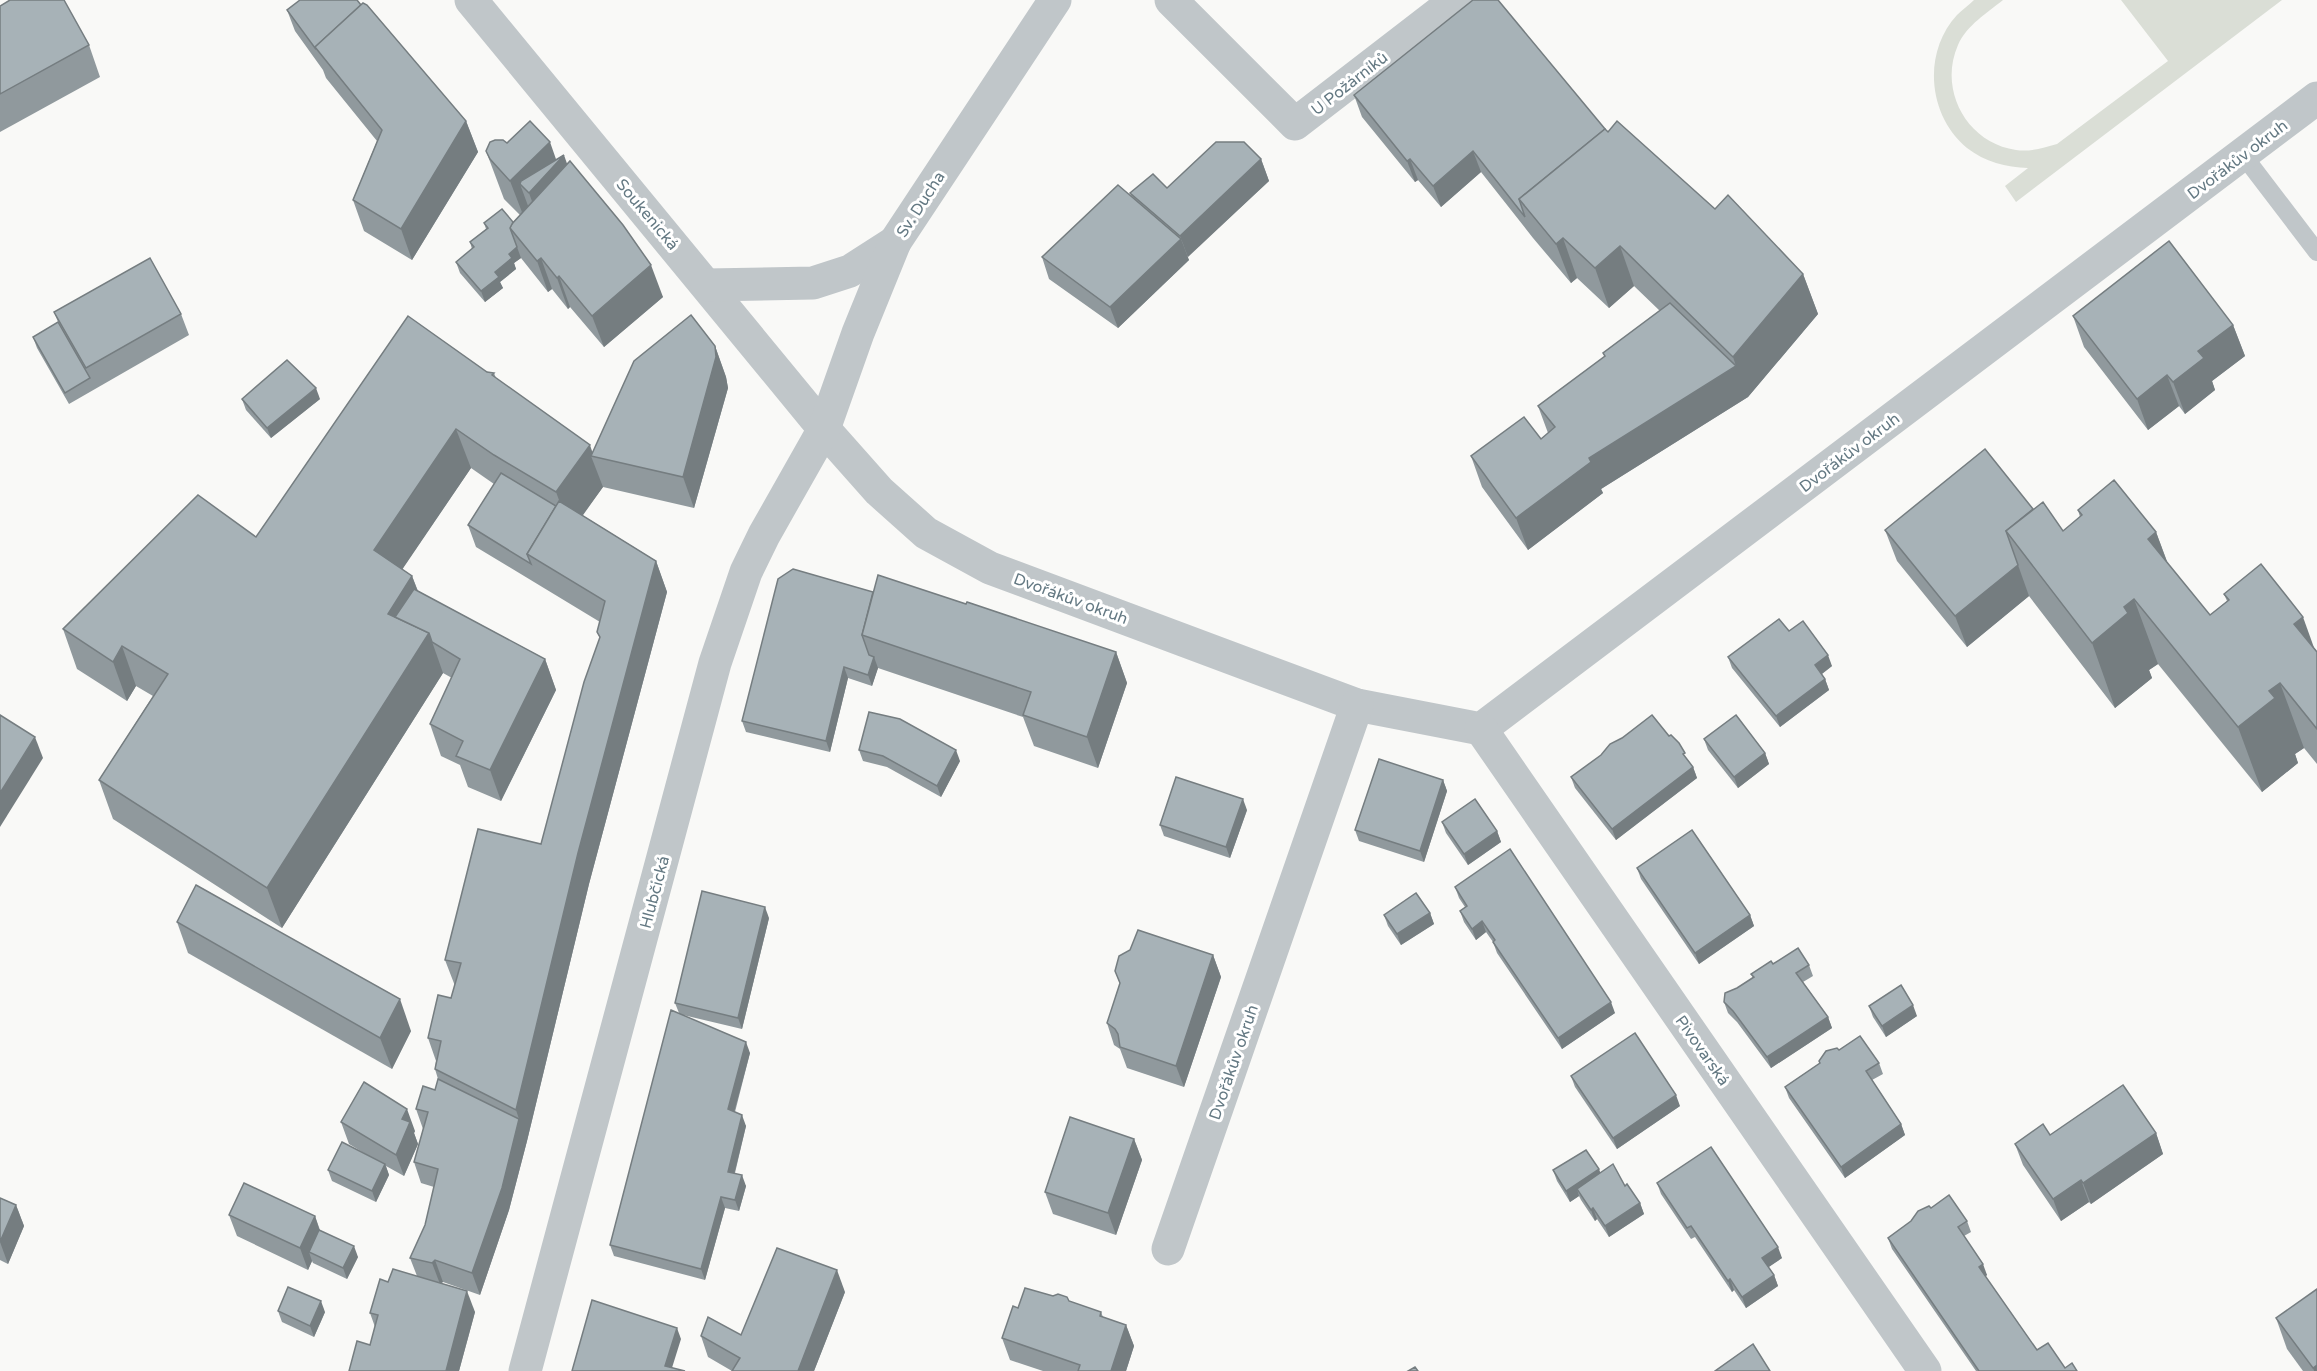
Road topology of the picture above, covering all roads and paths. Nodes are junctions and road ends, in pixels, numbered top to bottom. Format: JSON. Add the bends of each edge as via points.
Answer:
{"nodes":[{"id":1,"x":471,"y":0,"type":"edge"},
{"id":2,"x":1055,"y":0,"type":"edge"},
{"id":3,"x":1171,"y":0,"type":"edge"},
{"id":4,"x":1456,"y":0,"type":"edge"},
{"id":5,"x":2317,"y":98,"type":"edge"},
{"id":6,"x":2244,"y":155,"type":"junction"},
{"id":7,"x":894,"y":242,"type":"junction"},
{"id":8,"x":2317,"y":252,"type":"edge"},
{"id":9,"x":707,"y":285,"type":"junction"},
{"id":10,"x":824,"y":429,"type":"junction"},
{"id":11,"x":1357,"y":705,"type":"junction"},
{"id":12,"x":1480,"y":729,"type":"junction"},
{"id":13,"x":1167,"y":1249,"type":"dead end"},
{"id":14,"x":525,"y":1371,"type":"edge"},
{"id":15,"x":1925,"y":1371,"type":"edge"}],
"edges":[{"from":1,"to":9,"type":"street","name":"Soukenická"},
{"from":2,"to":7,"type":"street","name":"Sv. Ducha"},
{"from":3,"to":4,"type":"street","name":"U Požárníků","via":[[1295,124]]},
{"from":5,"to":6,"type":"street","name":"Dvořákův okruh"},
{"from":6,"to":8,"type":"lane"},
{"from":6,"to":12,"type":"street","name":"Dvořákův okruh"},
{"from":7,"to":9,"type":"street","via":[[850,271],[813,283]]},
{"from":7,"to":10,"type":"street","name":"Sv. Ducha"},
{"from":9,"to":10,"type":"street","name":"Soukenická"},
{"from":10,"to":11,"type":"street","name":"Dvořákův okruh","via":[[879,491],[926,533],[990,568]]},
{"from":10,"to":14,"type":"street","name":"Hlubčická","via":[[746,572],[715,663]]},
{"from":11,"to":12,"type":"street","name":"Dvořákův okruh"},
{"from":11,"to":13,"type":"street","name":"Dvořákův okruh"},
{"from":12,"to":15,"type":"street","name":"Pivovarská"}]}
